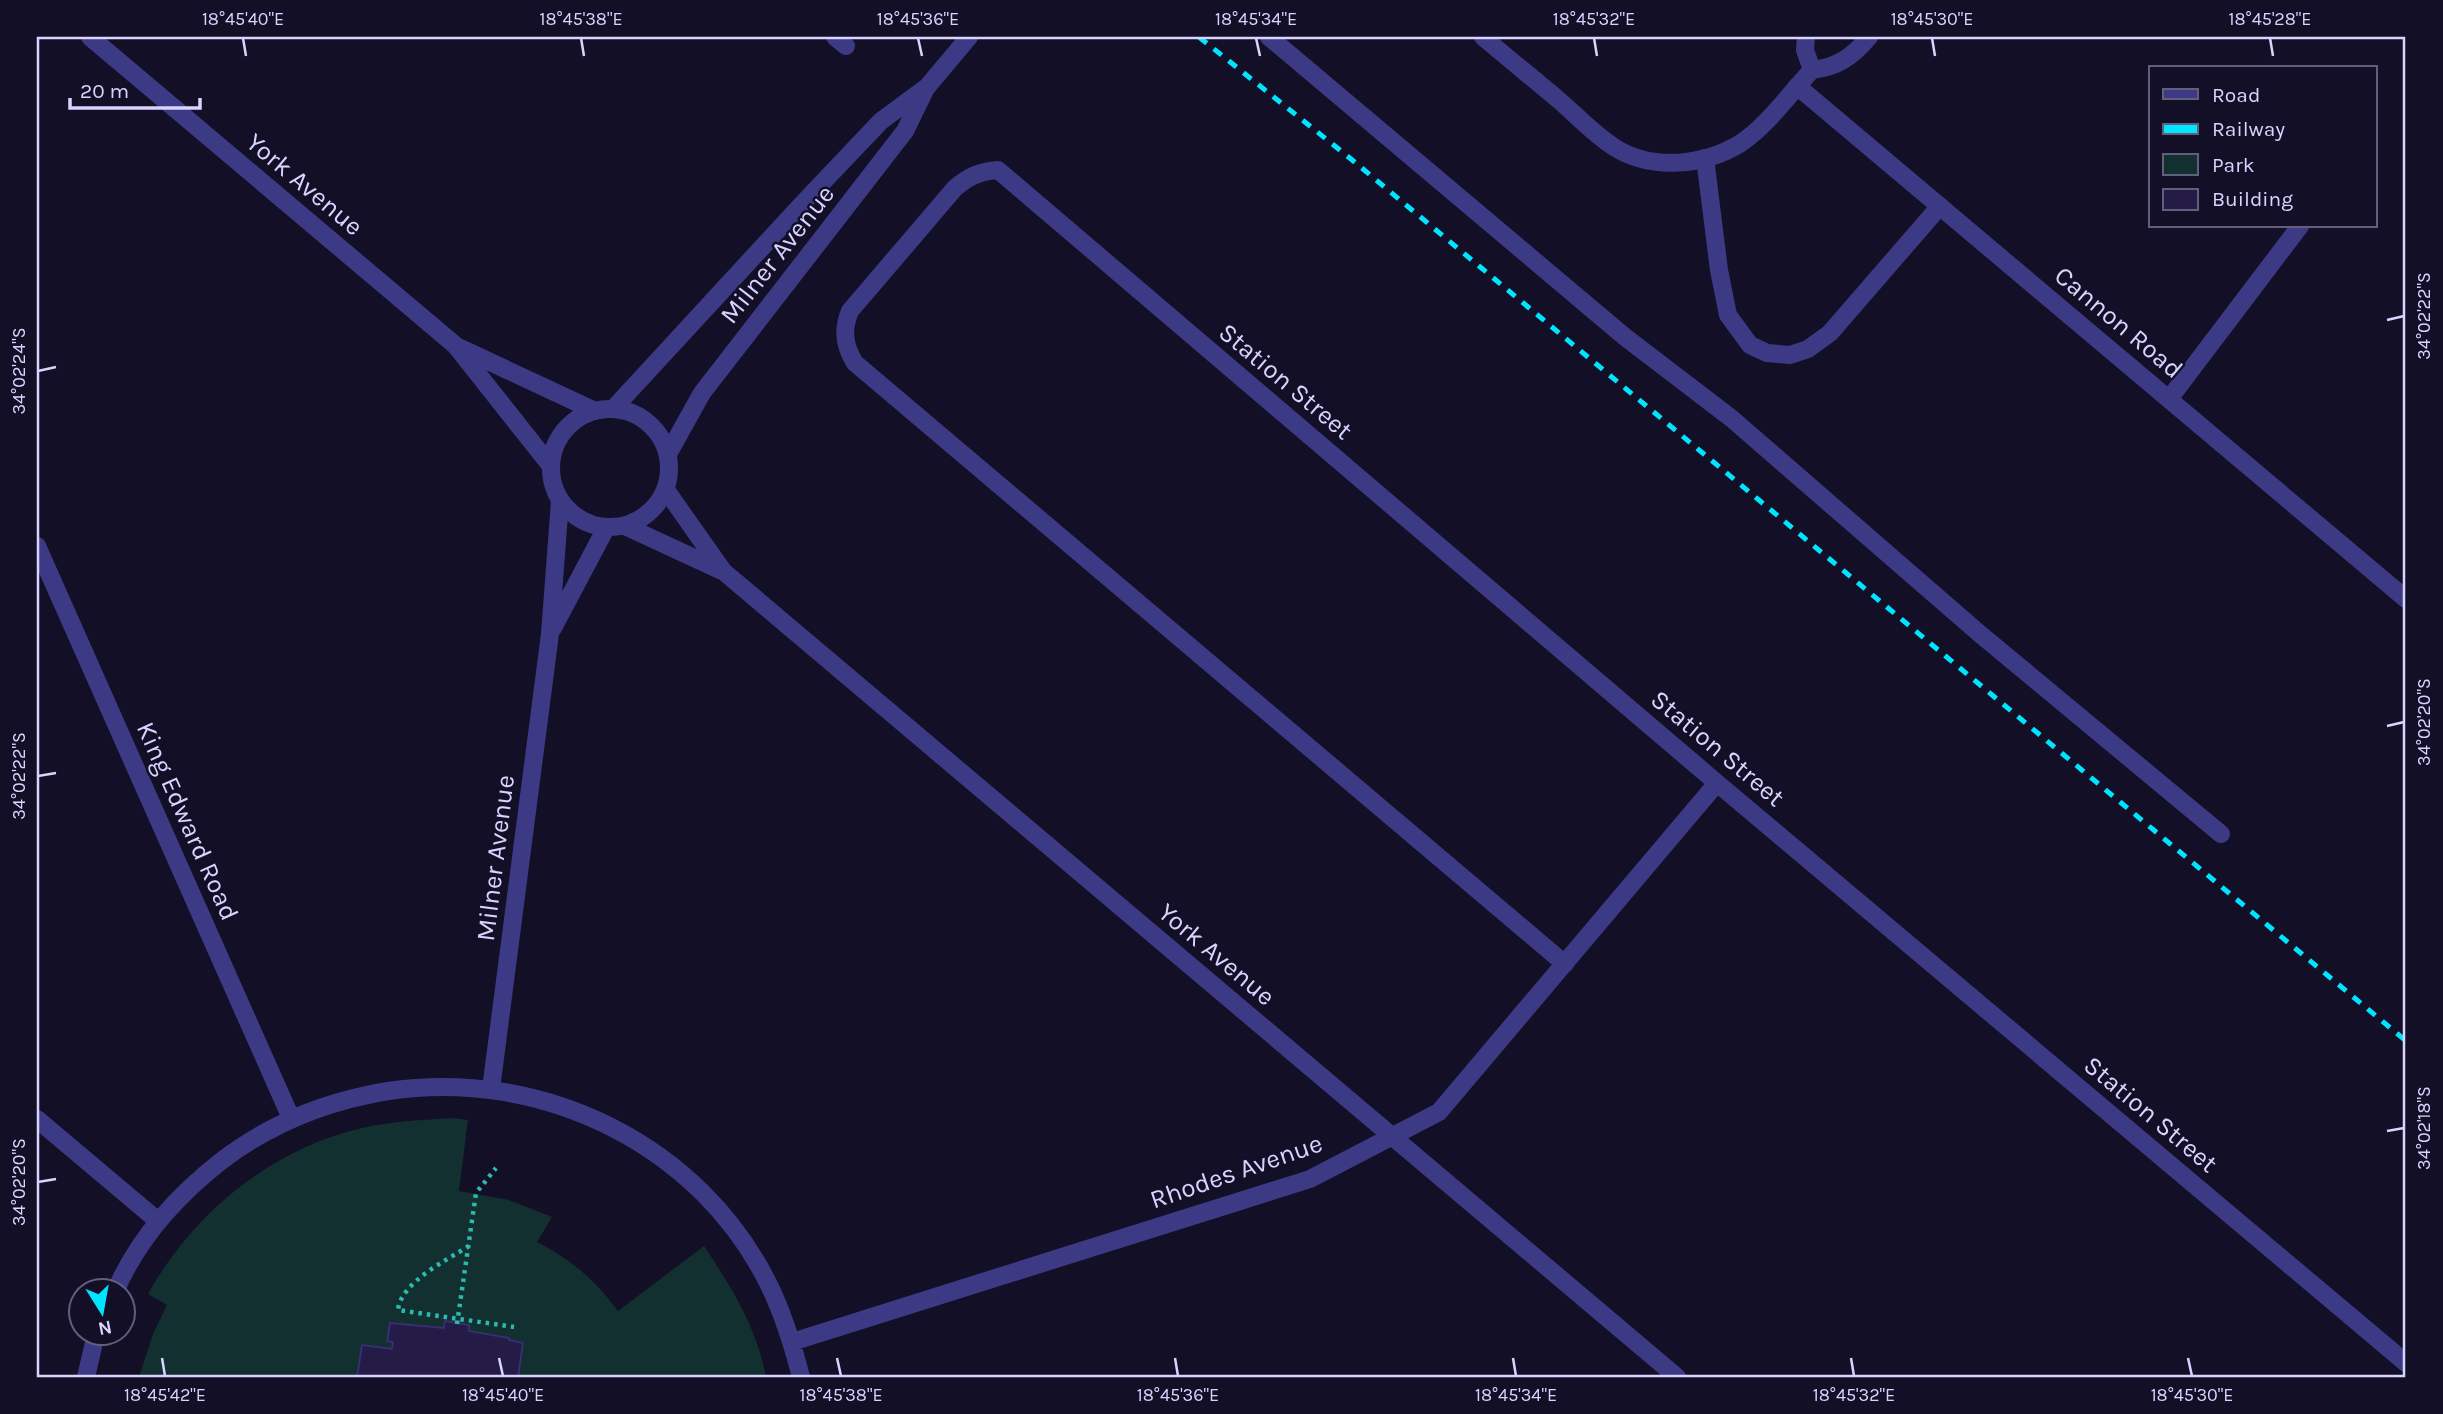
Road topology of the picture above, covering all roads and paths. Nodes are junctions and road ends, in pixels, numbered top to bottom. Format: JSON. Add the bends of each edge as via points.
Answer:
{"nodes":[{"id":1,"x":90,"y":37,"type":"edge"},
{"id":2,"x":969,"y":37,"type":"edge"},
{"id":3,"x":1269,"y":37,"type":"edge"},
{"id":4,"x":1483,"y":37,"type":"edge"},
{"id":5,"x":1806,"y":37,"type":"edge"},
{"id":6,"x":1869,"y":37,"type":"edge"},
{"id":7,"x":1812,"y":71,"type":"junction"},
{"id":8,"x":1797,"y":86,"type":"junction"},
{"id":9,"x":927,"y":87,"type":"junction"},
{"id":10,"x":1705,"y":159,"type":"junction"},
{"id":11,"x":1940,"y":206,"type":"junction"},
{"id":12,"x":2298,"y":228,"type":"edge"},
{"id":13,"x":455,"y":345,"type":"junction"},
{"id":14,"x":2169,"y":399,"type":"junction"},
{"id":15,"x":613,"y":409,"type":"junction"},
{"id":16,"x":595,"y":411,"type":"junction"},
{"id":17,"x":668,"y":454,"type":"junction"},
{"id":18,"x":550,"y":465,"type":"junction"},
{"id":19,"x":666,"y":491,"type":"junction"},
{"id":20,"x":560,"y":501,"type":"junction"},
{"id":21,"x":625,"y":526,"type":"junction"},
{"id":22,"x":606,"y":528,"type":"junction"},
{"id":23,"x":37,"y":546,"type":"edge"},
{"id":24,"x":723,"y":571,"type":"junction"},
{"id":25,"x":2406,"y":599,"type":"edge"},
{"id":26,"x":550,"y":634,"type":"junction"},
{"id":27,"x":1717,"y":783,"type":"junction"},
{"id":28,"x":2221,"y":834,"type":"dead end"},
{"id":29,"x":1565,"y":964,"type":"junction"},
{"id":30,"x":492,"y":1089,"type":"junction"},
{"id":31,"x":291,"y":1118,"type":"junction"},
{"id":32,"x":37,"y":1119,"type":"edge"},
{"id":33,"x":1393,"y":1136,"type":"junction"},
{"id":34,"x":496,"y":1168,"type":"dead end"},
{"id":35,"x":158,"y":1221,"type":"junction"},
{"id":36,"x":468,"y":1246,"type":"junction"},
{"id":37,"x":120,"y":1278,"type":"edge"},
{"id":38,"x":457,"y":1321,"type":"junction"},
{"id":39,"x":514,"y":1327,"type":"dead end"},
{"id":40,"x":792,"y":1342,"type":"junction"},
{"id":41,"x":93,"y":1348,"type":"edge"},
{"id":42,"x":2406,"y":1363,"type":"edge"},
{"id":43,"x":86,"y":1377,"type":"edge"},
{"id":44,"x":800,"y":1377,"type":"edge"},
{"id":45,"x":1677,"y":1377,"type":"edge"}],
"edges":[{"from":1,"to":13,"type":"street","name":"York Avenue"},
{"from":2,"to":9,"type":"street","name":"Milner Avenue"},
{"from":3,"to":28,"type":"street","via":[[1625,337],[1731,418],[1980,634]]},
{"from":4,"to":10,"type":"street","via":[[1614,148],[1654,161]]},
{"from":5,"to":7,"type":"street"},
{"from":6,"to":7,"type":"street","via":[[1845,61]]},
{"from":7,"to":8,"type":"street"},
{"from":8,"to":10,"type":"street","via":[[1742,142]]},
{"from":8,"to":11,"type":"street","name":"Cannon Road"},
{"from":9,"to":15,"type":"street","name":"Milner Avenue","via":[[881,121]]},
{"from":9,"to":17,"type":"street","name":"Milner Avenue","via":[[905,131],[702,393]]},
{"from":10,"to":11,"type":"street","via":[[1728,314],[1750,345],[1767,353],[1790,355],[1830,333]]},
{"from":11,"to":14,"type":"street","name":"Cannon Road"},
{"from":12,"to":14,"type":"street"},
{"from":13,"to":16,"type":"street","name":"York Avenue"},
{"from":13,"to":18,"type":"street","name":"York Avenue"},
{"from":14,"to":25,"type":"street","name":"Cannon Road"},
{"from":15,"to":16,"type":"street"},
{"from":15,"to":17,"type":"street","via":[[648,422]]},
{"from":16,"to":18,"type":"street","via":[[564,431]]},
{"from":17,"to":19,"type":"street"},
{"from":18,"to":20,"type":"street"},
{"from":19,"to":21,"type":"street","via":[[642,518]]},
{"from":19,"to":24,"type":"street","name":"York Avenue"},
{"from":20,"to":22,"type":"street","via":[[588,524]]},
{"from":20,"to":26,"type":"street","name":"Milner Avenue"},
{"from":21,"to":22,"type":"street"},
{"from":21,"to":24,"type":"street","name":"York Avenue"},
{"from":22,"to":26,"type":"street","name":"Milner Avenue"},
{"from":23,"to":31,"type":"street","name":"King Edward Road"},
{"from":24,"to":33,"type":"street","name":"York Avenue"},
{"from":26,"to":30,"type":"street","name":"Milner Avenue"},
{"from":27,"to":29,"type":"street","name":"Rhodes Avenue"},
{"from":27,"to":29,"type":"street","name":"Station Street","via":[[998,170],[976,174],[955,188],[850,311],[845,344],[855,363]]},
{"from":27,"to":42,"type":"street","name":"Station Street"},
{"from":29,"to":33,"type":"street","name":"Rhodes Avenue","via":[[1439,1112]]},
{"from":30,"to":31,"type":"street","via":[[422,1086],[355,1096]]},
{"from":30,"to":40,"type":"street","via":[[548,1100],[604,1123],[655,1153],[700,1191],[739,1236],[764,1276]]},
{"from":31,"to":35,"type":"street","via":[[241,1146],[197,1181]]},
{"from":32,"to":35,"type":"street"},
{"from":33,"to":40,"type":"street","name":"Rhodes Avenue","via":[[1310,1179]]},
{"from":33,"to":45,"type":"street","name":"York Avenue"},
{"from":34,"to":36,"type":"path","via":[[476,1194]]},
{"from":35,"to":37,"type":"street"},
{"from":36,"to":38,"type":"path"},
{"from":36,"to":38,"type":"path","via":[[424,1275],[399,1300],[398,1310]]},
{"from":38,"to":39,"type":"path"},
{"from":40,"to":44,"type":"street"},
{"from":41,"to":43,"type":"street"}]}
